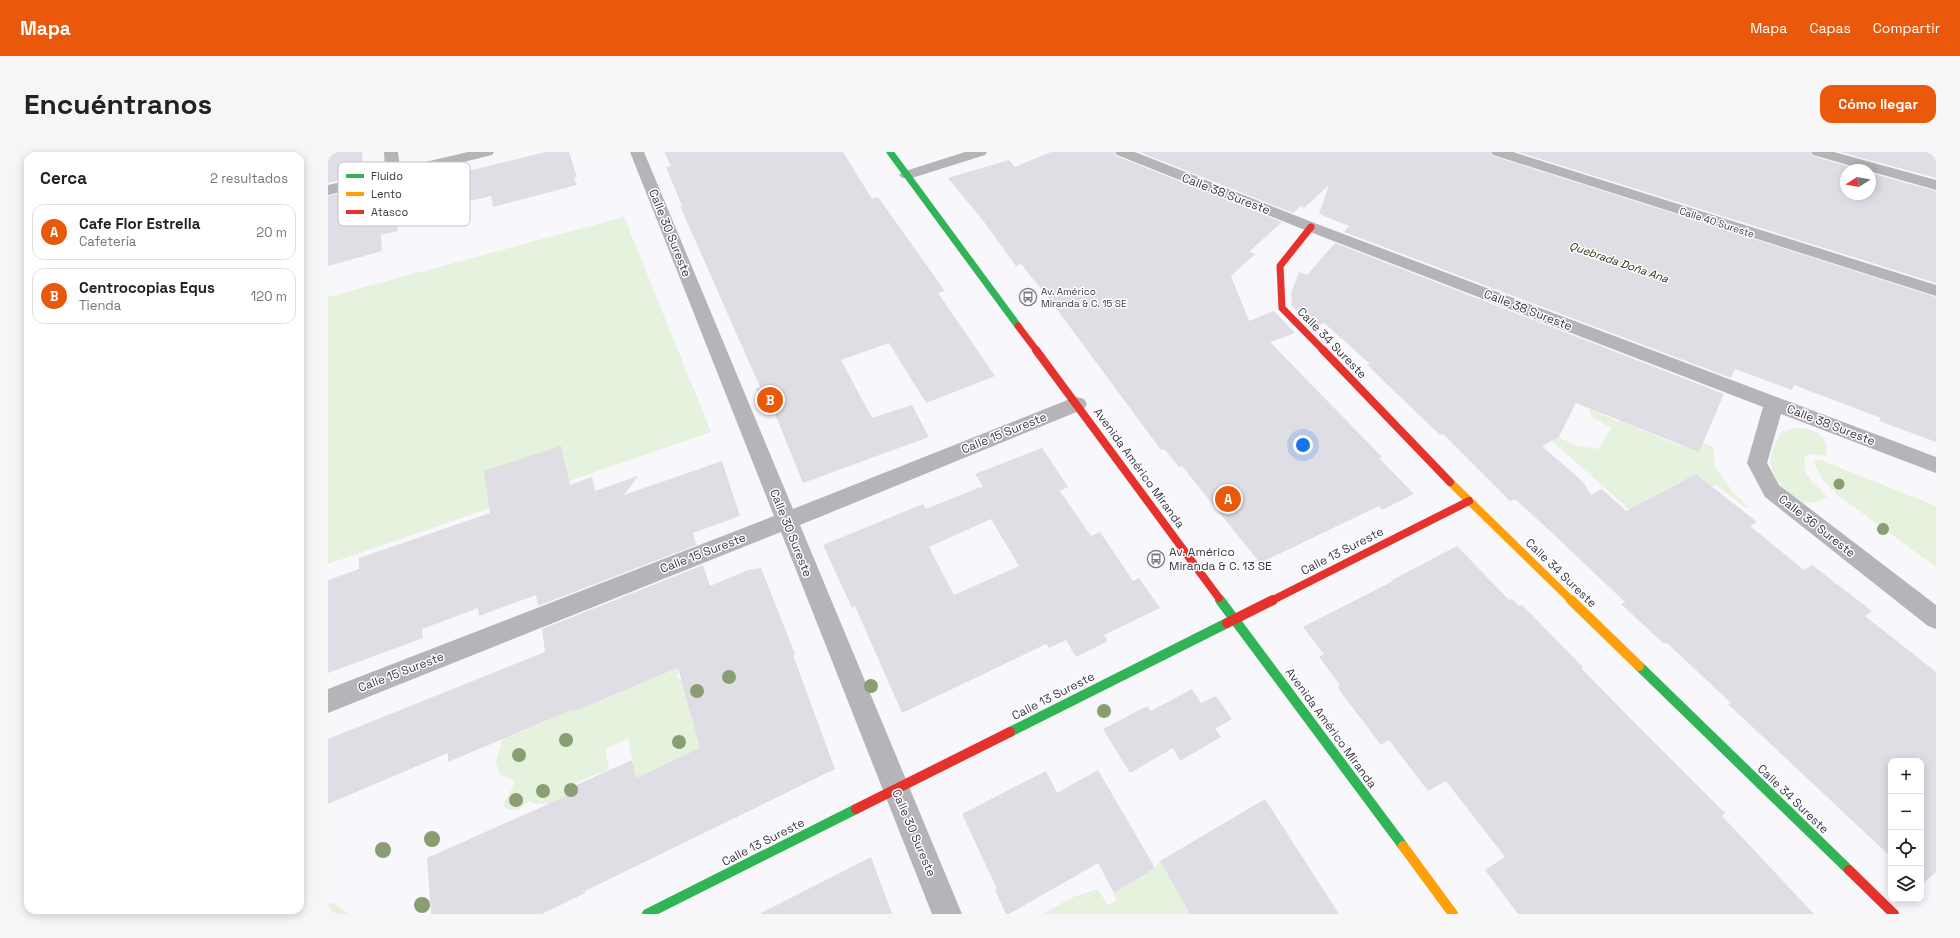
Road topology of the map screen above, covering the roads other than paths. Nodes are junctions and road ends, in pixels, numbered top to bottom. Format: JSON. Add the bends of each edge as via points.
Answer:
{"nodes":[{"id":1,"x":391,"y":152,"type":"edge"},
{"id":2,"x":487,"y":152,"type":"edge"},
{"id":3,"x":637,"y":152,"type":"edge"},
{"id":4,"x":890,"y":152,"type":"edge"},
{"id":5,"x":980,"y":152,"type":"edge"},
{"id":6,"x":1122,"y":152,"type":"edge"},
{"id":7,"x":1498,"y":152,"type":"edge"},
{"id":8,"x":1818,"y":152,"type":"edge"},
{"id":9,"x":392,"y":162,"type":"edge"},
{"id":10,"x":444,"y":162,"type":"edge"},
{"id":11,"x":907,"y":174,"type":"junction"},
{"id":12,"x":1936,"y":185,"type":"edge"},
{"id":13,"x":338,"y":188,"type":"edge"},
{"id":14,"x":328,"y":190,"type":"edge"},
{"id":15,"x":1312,"y":227,"type":"junction"},
{"id":16,"x":1936,"y":291,"type":"edge"},
{"id":17,"x":1774,"y":403,"type":"junction"},
{"id":18,"x":1077,"y":404,"type":"junction"},
{"id":19,"x":1936,"y":465,"type":"edge"},
{"id":20,"x":1469,"y":501,"type":"junction"},
{"id":21,"x":786,"y":521,"type":"junction"},
{"id":22,"x":1235,"y":619,"type":"junction"},
{"id":23,"x":1936,"y":619,"type":"edge"},
{"id":24,"x":328,"y":700,"type":"edge"},
{"id":25,"x":895,"y":789,"type":"junction"},
{"id":26,"x":647,"y":914,"type":"edge"},
{"id":27,"x":947,"y":914,"type":"edge"},
{"id":28,"x":1453,"y":914,"type":"edge"},
{"id":29,"x":1894,"y":914,"type":"edge"}],
"edges":[{"from":1,"to":9,"type":"street"},
{"from":2,"to":10,"type":"street"},
{"from":3,"to":21,"type":"street","name":"Calle 30 Sureste"},
{"from":4,"to":11,"type":"street","name":"Avenida Américo Miranda"},
{"from":5,"to":11,"type":"street"},
{"from":6,"to":15,"type":"street","name":"Calle 38 Sureste"},
{"from":7,"to":16,"type":"street","name":"Calle 40 Sureste"},
{"from":8,"to":12,"type":"street"},
{"from":11,"to":18,"type":"street","name":"Avenida Américo Miranda"},
{"from":13,"to":14,"type":"street"},
{"from":15,"to":17,"type":"street","name":"Calle 38 Sureste"},
{"from":15,"to":20,"type":"street","name":"Calle 34 Sureste","via":[[1280,266],[1282,308]]},
{"from":17,"to":19,"type":"street","name":"Calle 38 Sureste"},
{"from":17,"to":23,"type":"street","name":"Calle 36 Sureste","via":[[1757,463],[1772,490]]},
{"from":18,"to":21,"type":"street","name":"Calle 15 Sureste"},
{"from":18,"to":22,"type":"street","name":"Avenida Américo Miranda"},
{"from":20,"to":22,"type":"street","name":"Calle 13 Sureste"},
{"from":20,"to":29,"type":"street","name":"Calle 34 Sureste"},
{"from":21,"to":24,"type":"street","name":"Calle 15 Sureste"},
{"from":21,"to":25,"type":"street","name":"Calle 30 Sureste"},
{"from":22,"to":25,"type":"street","name":"Calle 13 Sureste"},
{"from":22,"to":28,"type":"street","name":"Avenida Américo Miranda"},
{"from":25,"to":26,"type":"street","name":"Calle 13 Sureste"},
{"from":25,"to":27,"type":"street","name":"Calle 30 Sureste"}]}
